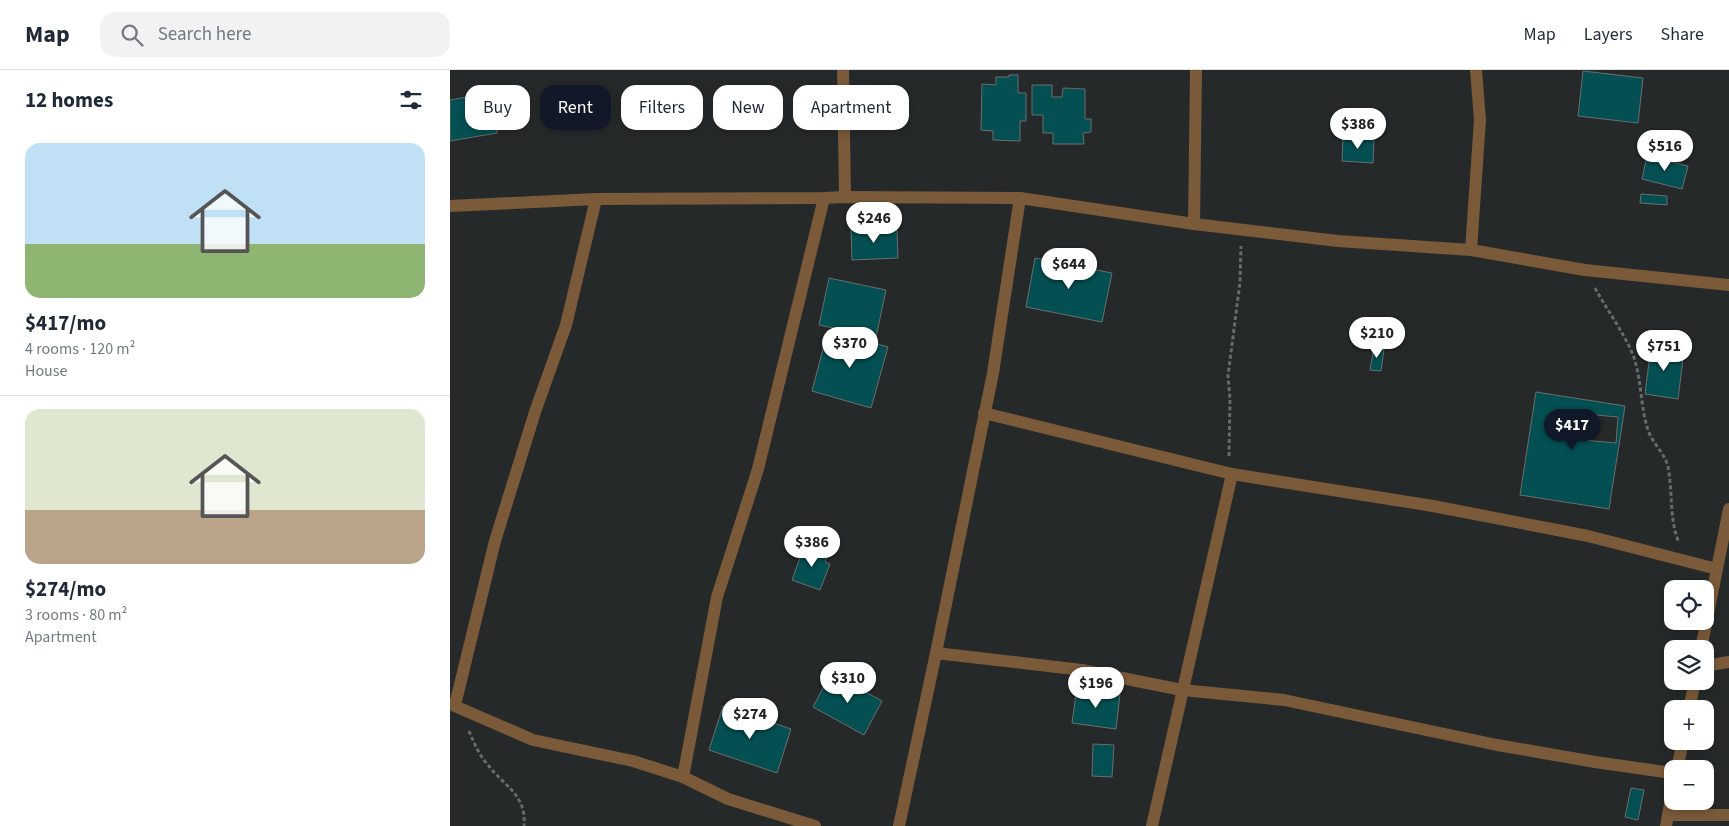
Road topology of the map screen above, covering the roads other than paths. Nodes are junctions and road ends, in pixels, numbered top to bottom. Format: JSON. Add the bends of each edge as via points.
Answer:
{"nodes":[{"id":1,"x":843,"y":70,"type":"edge"},
{"id":2,"x":1196,"y":70,"type":"edge"},
{"id":3,"x":1476,"y":70,"type":"edge"},
{"id":4,"x":845,"y":197,"type":"junction"},
{"id":5,"x":824,"y":198,"type":"junction"},
{"id":6,"x":1020,"y":198,"type":"junction"},
{"id":7,"x":596,"y":199,"type":"junction"},
{"id":8,"x":450,"y":206,"type":"edge"},
{"id":9,"x":1194,"y":224,"type":"junction"},
{"id":10,"x":1471,"y":250,"type":"junction"},
{"id":11,"x":1729,"y":285,"type":"edge"},
{"id":12,"x":984,"y":413,"type":"junction"},
{"id":13,"x":1232,"y":474,"type":"junction"},
{"id":14,"x":1729,"y":509,"type":"edge"},
{"id":15,"x":1717,"y":569,"type":"junction"},
{"id":16,"x":1703,"y":640,"type":"edge"},
{"id":17,"x":936,"y":653,"type":"junction"},
{"id":18,"x":1729,"y":662,"type":"edge"},
{"id":19,"x":1714,"y":664,"type":"edge"},
{"id":20,"x":1182,"y":690,"type":"junction"},
{"id":21,"x":457,"y":706,"type":"edge"},
{"id":22,"x":1664,"y":772,"type":"edge"},
{"id":23,"x":683,"y":777,"type":"junction"},
{"id":24,"x":1729,"y":815,"type":"edge"},
{"id":25,"x":1667,"y":821,"type":"edge"},
{"id":26,"x":815,"y":826,"type":"edge"},
{"id":27,"x":899,"y":826,"type":"edge"},
{"id":28,"x":1152,"y":826,"type":"edge"}],
"edges":[{"from":1,"to":4,"type":"street"},
{"from":2,"to":9,"type":"street"},
{"from":3,"to":10,"type":"street","via":[[1480,120]]},
{"from":4,"to":5,"type":"street"},
{"from":4,"to":6,"type":"street"},
{"from":5,"to":7,"type":"street"},
{"from":5,"to":23,"type":"street","via":[[758,469],[717,597]]},
{"from":6,"to":9,"type":"street"},
{"from":6,"to":12,"type":"street"},
{"from":7,"to":8,"type":"street"},
{"from":7,"to":21,"type":"street","via":[[566,325],[495,541]]},
{"from":9,"to":10,"type":"street","via":[[1338,241]]},
{"from":10,"to":11,"type":"street","via":[[1585,270]]},
{"from":12,"to":13,"type":"street"},
{"from":12,"to":17,"type":"street"},
{"from":13,"to":15,"type":"street","via":[[1433,506],[1588,536]]},
{"from":13,"to":20,"type":"street"},
{"from":14,"to":15,"type":"street"},
{"from":15,"to":16,"type":"street"},
{"from":17,"to":20,"type":"street","via":[[1082,670]]},
{"from":17,"to":27,"type":"street"},
{"from":18,"to":19,"type":"street"},
{"from":20,"to":22,"type":"street","via":[[1284,700],[1497,745]]},
{"from":20,"to":28,"type":"street"},
{"from":21,"to":23,"type":"street","via":[[533,740],[633,761]]},
{"from":23,"to":26,"type":"street","via":[[728,799]]},
{"from":24,"to":25,"type":"street"}]}
